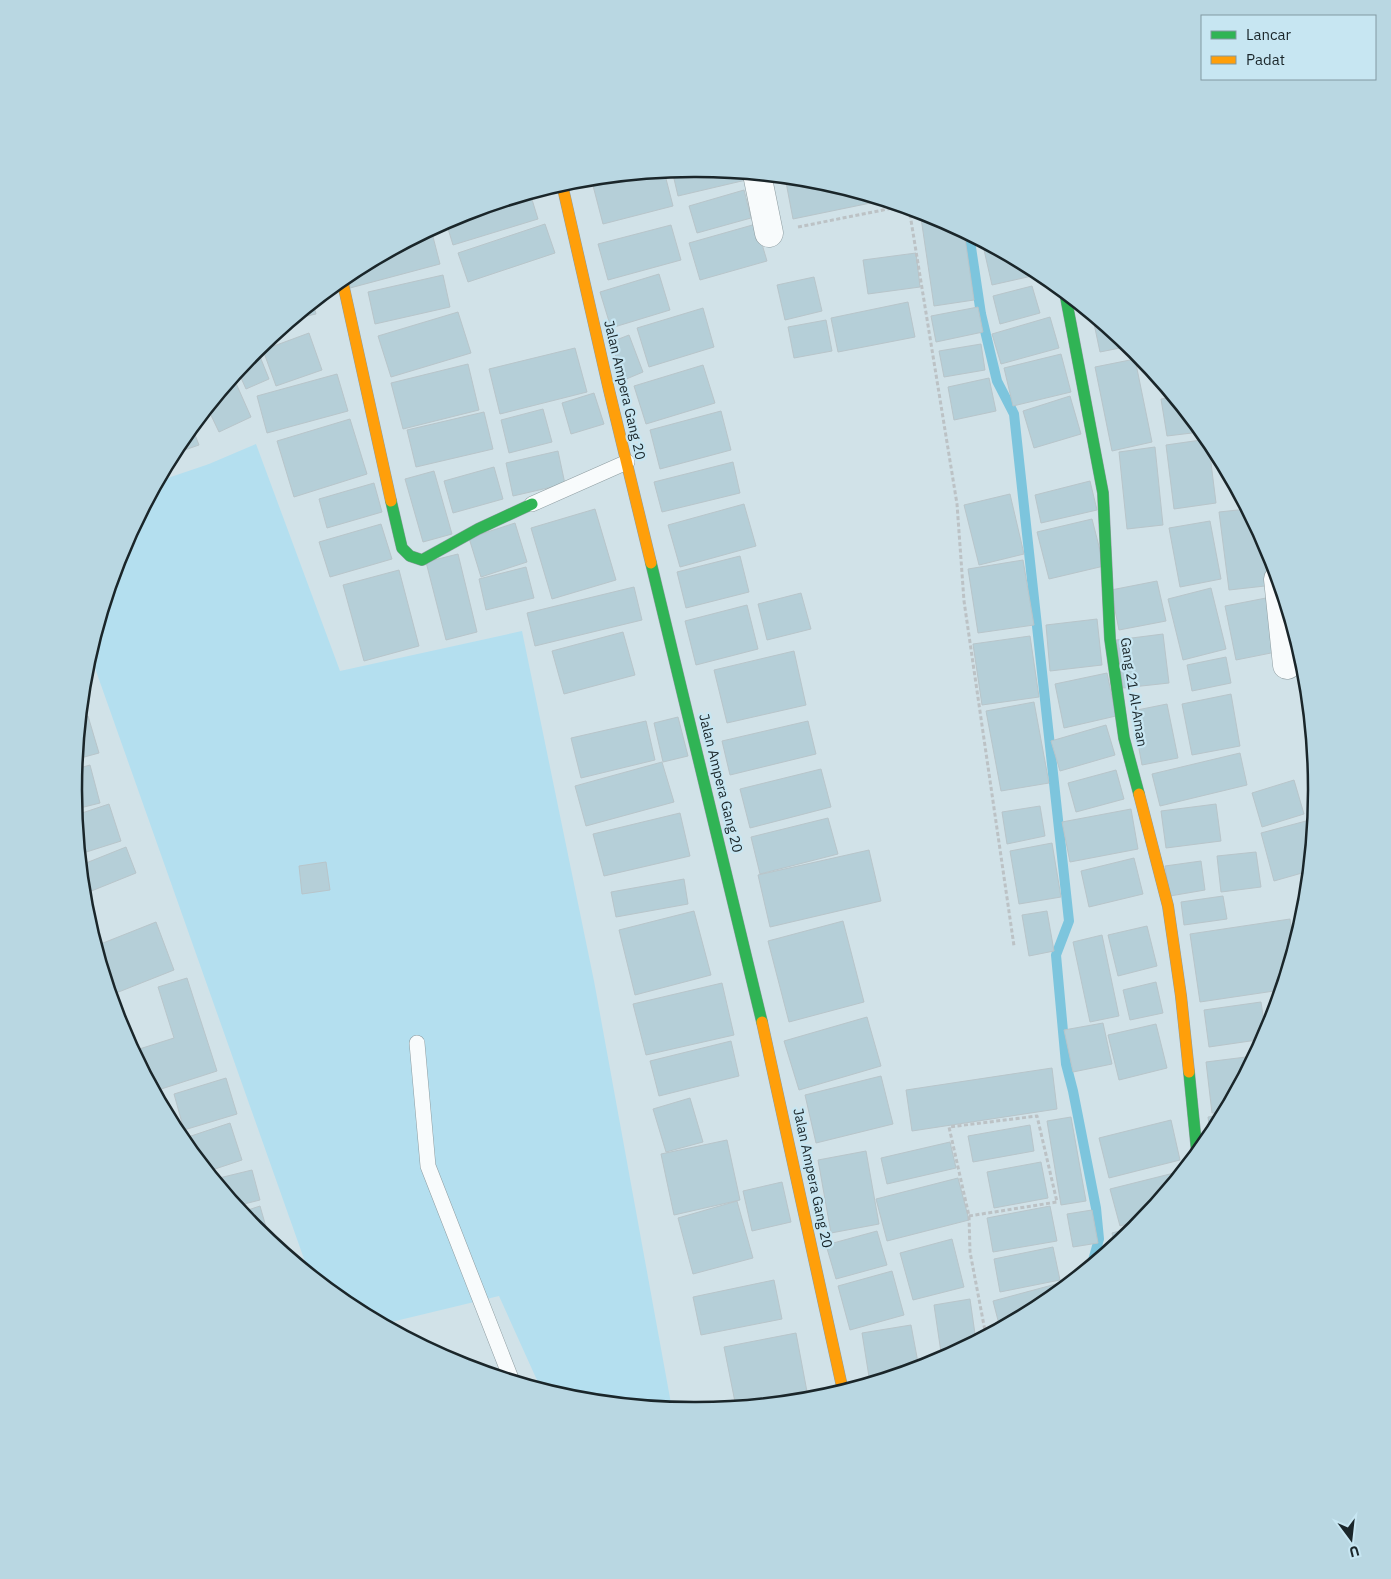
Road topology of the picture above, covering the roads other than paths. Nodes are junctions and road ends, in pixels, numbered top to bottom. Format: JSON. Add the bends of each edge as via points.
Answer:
{"nodes":[{"id":1,"x":758,"y":180,"type":"edge"},
{"id":2,"x":564,"y":191,"type":"edge"},
{"id":3,"x":769,"y":233,"type":"road end"},
{"id":4,"x":344,"y":288,"type":"edge"},
{"id":5,"x":1067,"y":301,"type":"edge"},
{"id":6,"x":627,"y":462,"type":"junction"},
{"id":7,"x":532,"y":504,"type":"joint"},
{"id":8,"x":1281,"y":609,"type":"edge"},
{"id":9,"x":1287,"y":664,"type":"dead end"},
{"id":10,"x":417,"y":1043,"type":"dead end"},
{"id":11,"x":1196,"y":1143,"type":"edge"},
{"id":12,"x":509,"y":1373,"type":"edge"},
{"id":13,"x":842,"y":1385,"type":"edge"}],
"edges":[{"from":1,"to":3,"type":"street"},
{"from":2,"to":6,"type":"street","name":"Jalan Ampera Gang 20"},
{"from":4,"to":7,"type":"street","via":[[402,548],[410,556],[422,560]]},
{"from":5,"to":11,"type":"street","name":"Gang 21 Al-Aman","via":[[1103,493],[1110,639],[1124,738],[1168,906]]},
{"from":6,"to":7,"type":"lane"},
{"from":6,"to":13,"type":"street","name":"Jalan Ampera Gang 20","via":[[774,1072]]},
{"from":8,"to":9,"type":"street"},
{"from":10,"to":12,"type":"lane","via":[[428,1166]]}]}
